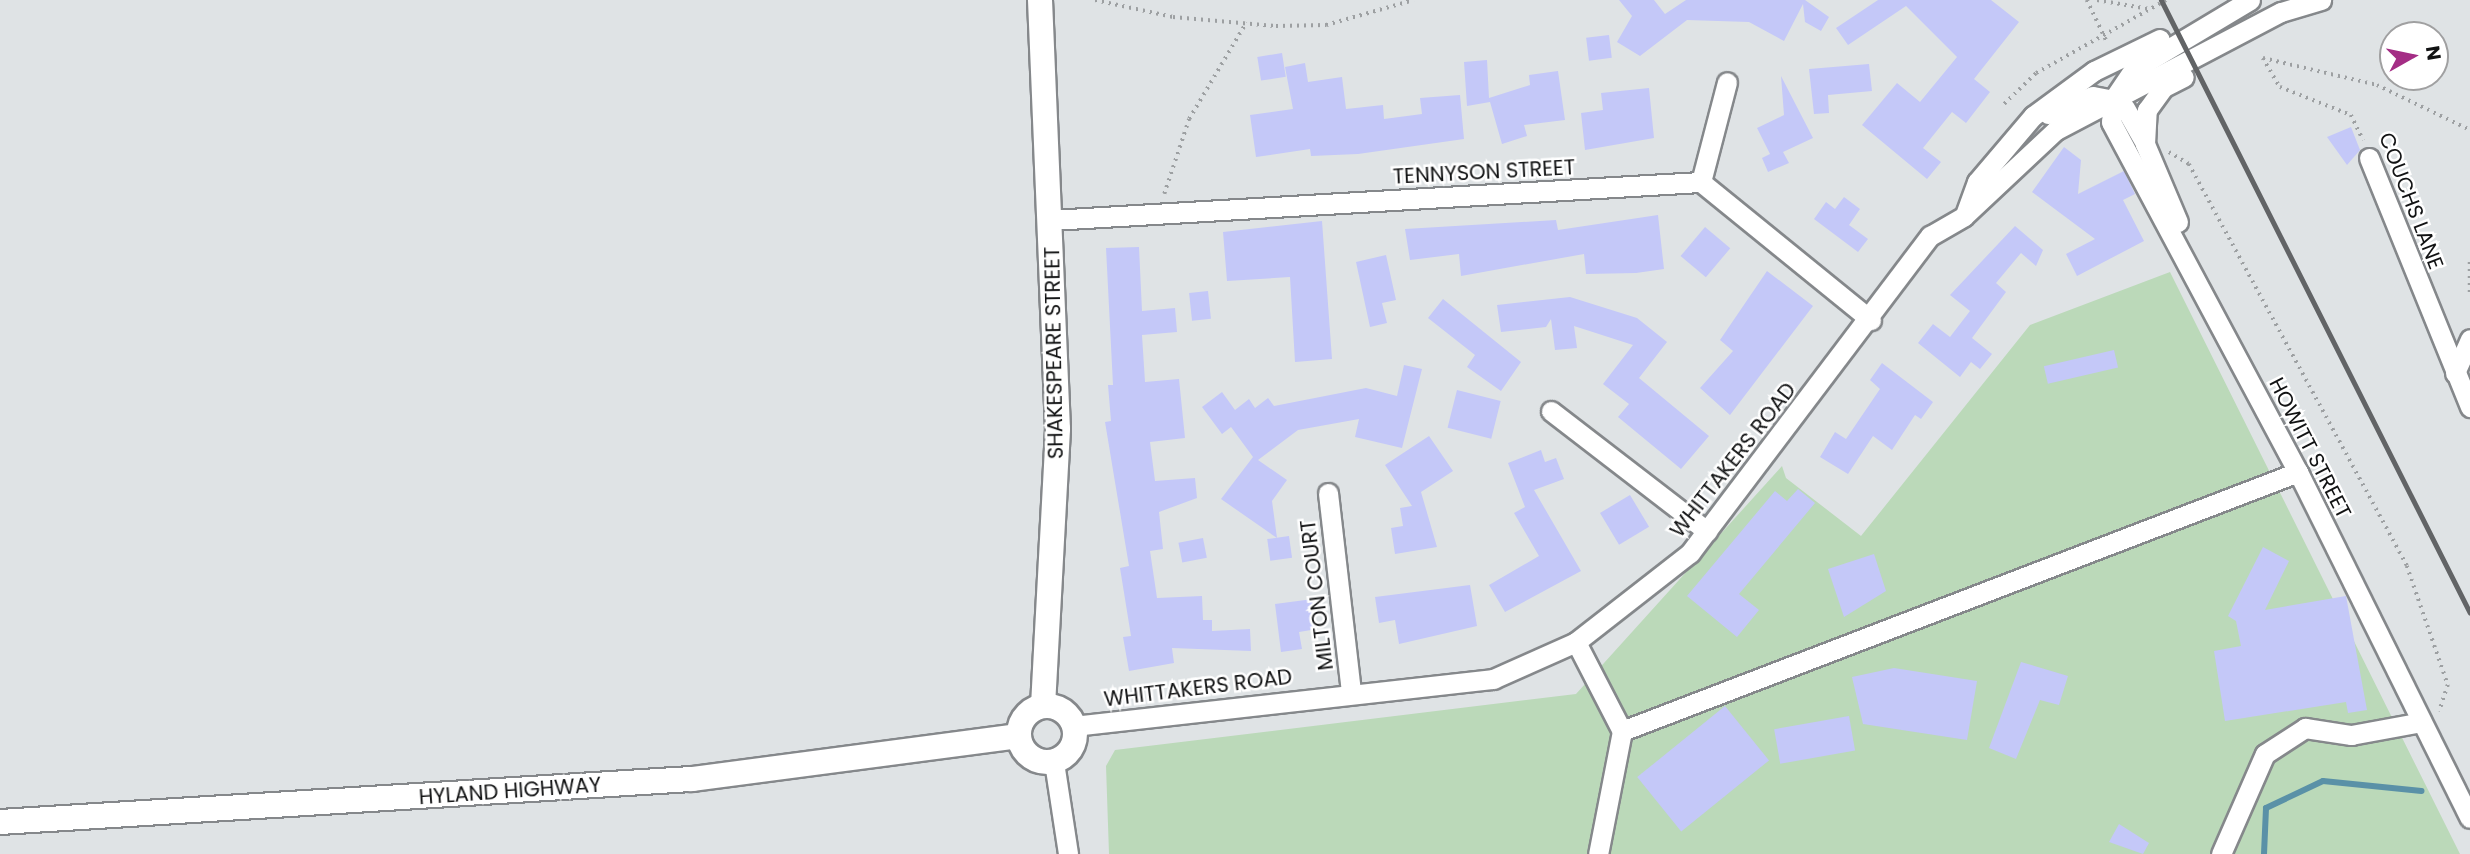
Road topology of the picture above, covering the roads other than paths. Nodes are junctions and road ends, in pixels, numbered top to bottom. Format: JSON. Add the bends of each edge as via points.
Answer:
{"nodes":[{"id":1,"x":1040,"y":0,"type":"edge"},
{"id":2,"x":2234,"y":0,"type":"edge"},
{"id":3,"x":2250,"y":0,"type":"edge"},
{"id":4,"x":2321,"y":0,"type":"edge"},
{"id":5,"x":1727,"y":82,"type":"dead end"},
{"id":6,"x":2113,"y":100,"type":"junction"},
{"id":7,"x":2033,"y":116,"type":"junction"},
{"id":8,"x":2071,"y":122,"type":"junction"},
{"id":9,"x":2111,"y":122,"type":"junction"},
{"id":10,"x":2155,"y":147,"type":"junction"},
{"id":11,"x":2370,"y":158,"type":"road end"},
{"id":12,"x":1701,"y":182,"type":"junction"},
{"id":13,"x":1964,"y":216,"type":"junction"},
{"id":14,"x":1051,"y":220,"type":"junction"},
{"id":15,"x":1871,"y":320,"type":"junction"},
{"id":16,"x":2221,"y":323,"type":"junction"},
{"id":17,"x":2470,"y":339,"type":"edge"},
{"id":18,"x":2455,"y":373,"type":"junction"},
{"id":19,"x":2470,"y":407,"type":"edge"},
{"id":20,"x":1551,"y":411,"type":"dead end"},
{"id":21,"x":2298,"y":472,"type":"junction"},
{"id":22,"x":1328,"y":493,"type":"dead end"},
{"id":23,"x":1707,"y":531,"type":"junction"},
{"id":24,"x":1576,"y":642,"type":"junction"},
{"id":25,"x":1351,"y":693,"type":"junction"},
{"id":26,"x":1043,"y":705,"type":"junction"},
{"id":27,"x":2428,"y":722,"type":"junction"},
{"id":28,"x":1074,"y":726,"type":"junction"},
{"id":29,"x":1622,"y":731,"type":"junction"},
{"id":30,"x":1018,"y":736,"type":"junction"},
{"id":31,"x":1054,"y":762,"type":"junction"},
{"id":32,"x":2470,"y":818,"type":"edge"},
{"id":33,"x":0,"y":822,"type":"edge"},
{"id":34,"x":1068,"y":854,"type":"edge"},
{"id":35,"x":1601,"y":854,"type":"edge"},
{"id":36,"x":2221,"y":854,"type":"edge"}],
"edges":[{"from":1,"to":14,"type":"main road","name":"SHAKESPEARE STREET"},
{"from":2,"to":7,"type":"street","via":[[2118,59]]},
{"from":3,"to":6,"type":"street","via":[[2154,54]]},
{"from":4,"to":6,"type":"street","name":"WHITTAKERS ROAD","via":[[2281,12]]},
{"from":4,"to":10,"type":"street","via":[[2164,87],[2147,110]]},
{"from":5,"to":12,"type":"street"},
{"from":6,"to":7,"type":"street","via":[[2093,96]]},
{"from":6,"to":8,"type":"street","name":"WHITTAKERS ROAD"},
{"from":6,"to":9,"type":"street"},
{"from":6,"to":10,"type":"street","via":[[2126,108]]},
{"from":7,"to":13,"type":"street","via":[[1977,183]]},
{"from":8,"to":9,"type":"street"},
{"from":8,"to":13,"type":"street","name":"WHITTAKERS ROAD","via":[[2036,146]]},
{"from":9,"to":16,"type":"street","name":"HOWITT STREET"},
{"from":10,"to":16,"type":"street"},
{"from":11,"to":18,"type":"street","name":"COUCHS LANE"},
{"from":12,"to":14,"type":"street","name":"TENNYSON STREET"},
{"from":12,"to":15,"type":"street"},
{"from":13,"to":15,"type":"street","name":"WHITTAKERS ROAD","via":[[1930,236]]},
{"from":14,"to":26,"type":"main road","name":"SHAKESPEARE STREET","via":[[1058,429]]},
{"from":15,"to":23,"type":"street","name":"WHITTAKERS ROAD"},
{"from":16,"to":21,"type":"street","name":"HOWITT STREET"},
{"from":17,"to":18,"type":"street"},
{"from":18,"to":19,"type":"street","name":"COUCHS LANE"},
{"from":20,"to":23,"type":"street"},
{"from":21,"to":27,"type":"street","name":"HOWITT STREET"},
{"from":21,"to":29,"type":"street"},
{"from":22,"to":25,"type":"street","name":"MILTON COURT"},
{"from":23,"to":24,"type":"street","name":"WHITTAKERS ROAD","via":[[1622,611]]},
{"from":24,"to":25,"type":"street","name":"WHITTAKERS ROAD","via":[[1493,679]]},
{"from":24,"to":29,"type":"street"},
{"from":25,"to":28,"type":"street","name":"WHITTAKERS ROAD"},
{"from":26,"to":28,"type":"main road","via":[[1062,710]]},
{"from":26,"to":30,"type":"main road","via":[[1024,716]]},
{"from":27,"to":32,"type":"street","name":"HOWITT STREET"},
{"from":27,"to":36,"type":"street","via":[[2351,735],[2305,729],[2265,754]]},
{"from":28,"to":31,"type":"main road","via":[[1073,744]]},
{"from":29,"to":35,"type":"street"},
{"from":30,"to":31,"type":"main road","via":[[1028,755]]},
{"from":30,"to":33,"type":"main road","name":"HYLAND HIGHWAY","via":[[692,779]]},
{"from":31,"to":34,"type":"street"}]}
